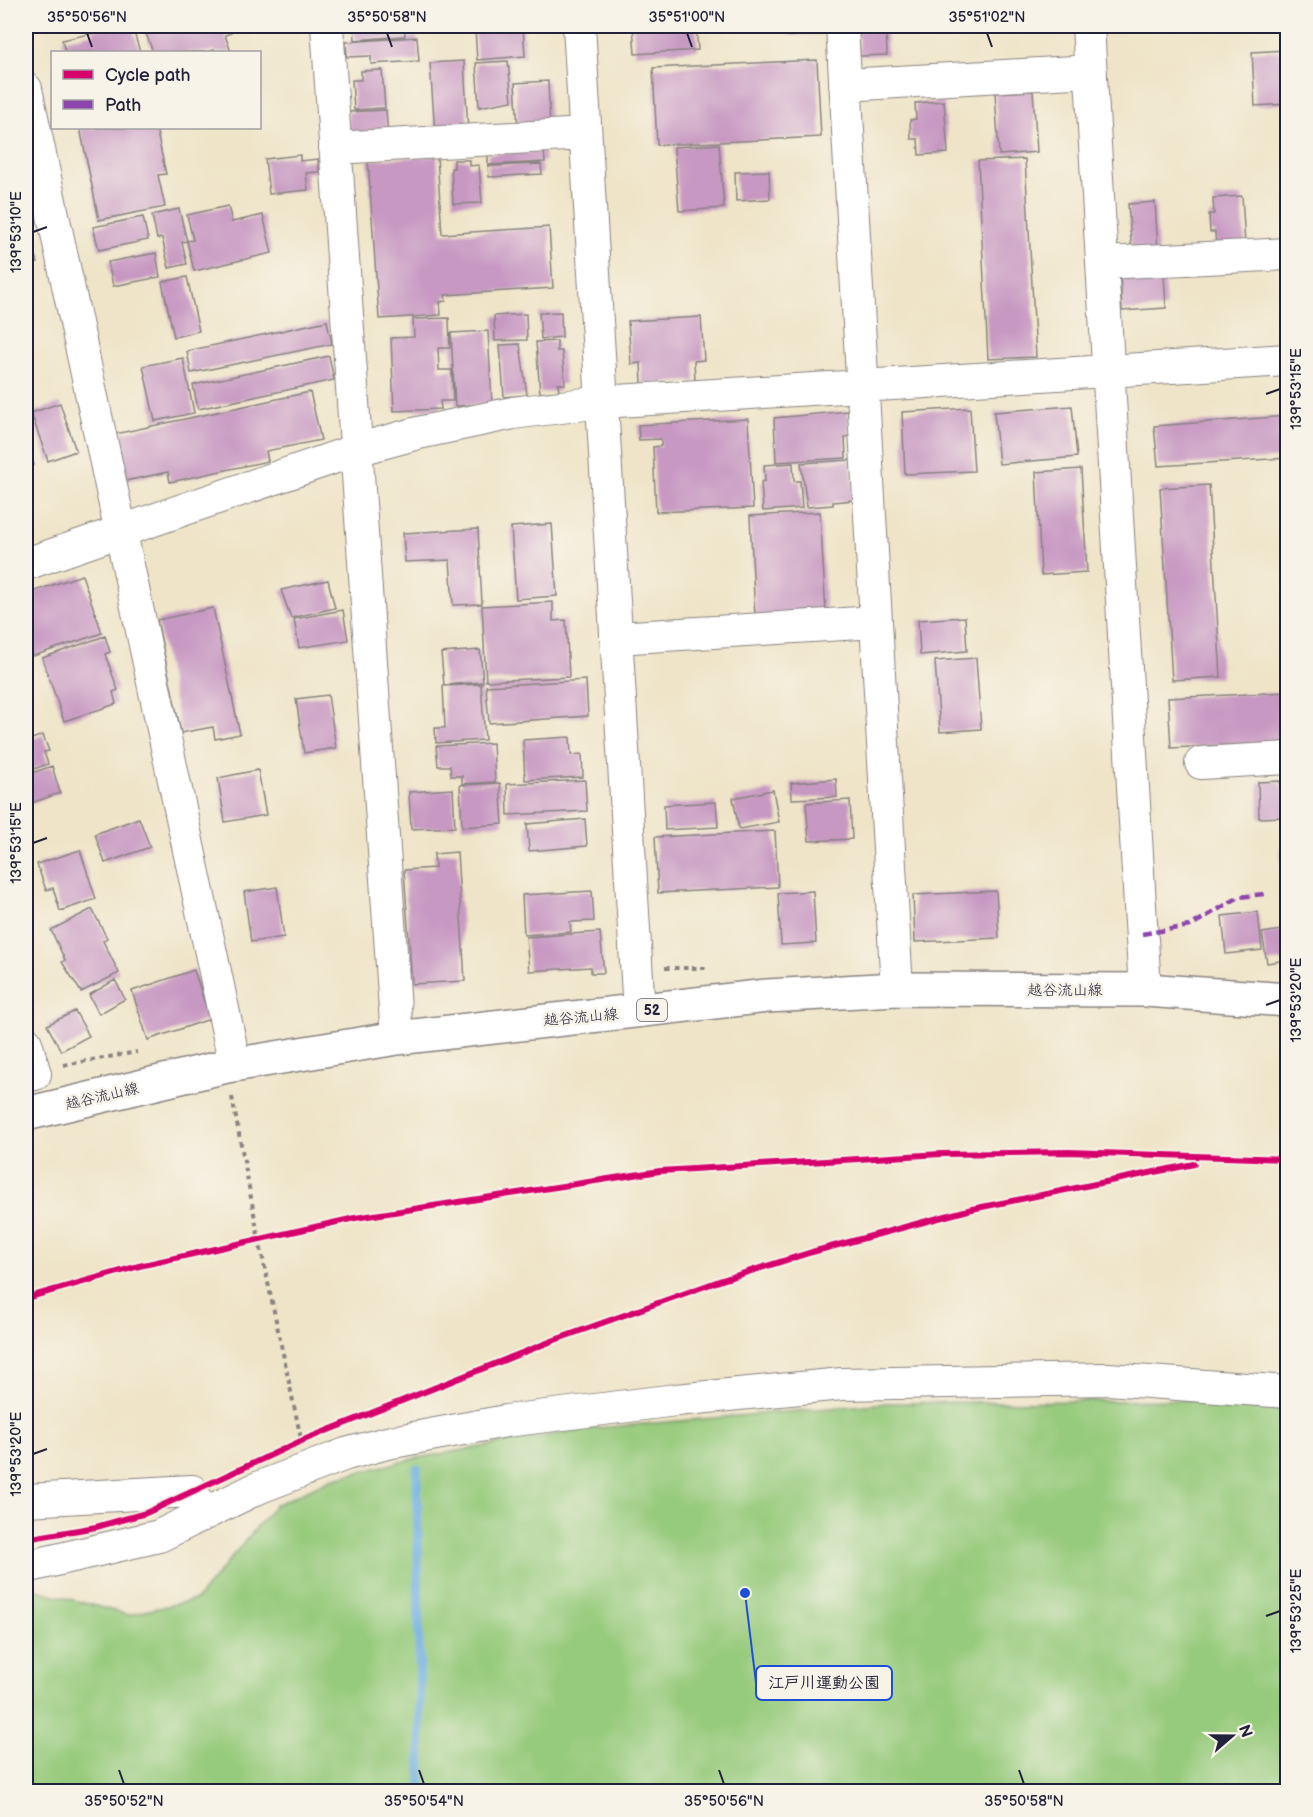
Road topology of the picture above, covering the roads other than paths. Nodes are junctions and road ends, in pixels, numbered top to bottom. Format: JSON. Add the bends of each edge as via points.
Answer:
{"nodes":[{"id":1,"x":327,"y":26,"type":"edge"},
{"id":2,"x":579,"y":26,"type":"edge"},
{"id":3,"x":842,"y":26,"type":"edge"},
{"id":4,"x":1088,"y":26,"type":"edge"},
{"id":5,"x":1090,"y":71,"type":"junction"},
{"id":6,"x":845,"y":85,"type":"junction"},
{"id":7,"x":26,"y":89,"type":"edge"},
{"id":8,"x":585,"y":134,"type":"junction"},
{"id":9,"x":335,"y":148,"type":"junction"},
{"id":10,"x":1287,"y":254,"type":"edge"},
{"id":11,"x":1103,"y":263,"type":"junction"},
{"id":12,"x":1287,"y":360,"type":"edge"},
{"id":13,"x":1109,"y":370,"type":"junction"},
{"id":14,"x":862,"y":385,"type":"junction"},
{"id":15,"x":601,"y":402,"type":"junction"},
{"id":16,"x":356,"y":450,"type":"junction"},
{"id":17,"x":120,"y":532,"type":"junction"},
{"id":18,"x":26,"y":564,"type":"edge"},
{"id":19,"x":876,"y":622,"type":"junction"},
{"id":20,"x":616,"y":638,"type":"junction"},
{"id":21,"x":1287,"y":758,"type":"edge"},
{"id":22,"x":1201,"y":764,"type":"dead end"},
{"id":23,"x":897,"y":989,"type":"junction"},
{"id":24,"x":1145,"y":990,"type":"junction"},
{"id":25,"x":1287,"y":1000,"type":"edge"},
{"id":26,"x":639,"y":1011,"type":"junction"},
{"id":27,"x":397,"y":1038,"type":"junction"},
{"id":28,"x":26,"y":1043,"type":"edge"},
{"id":29,"x":231,"y":1066,"type":"junction"},
{"id":30,"x":26,"y":1076,"type":"edge"},
{"id":31,"x":26,"y":1114,"type":"edge"},
{"id":32,"x":1287,"y":1392,"type":"edge"},
{"id":33,"x":26,"y":1500,"type":"edge"},
{"id":34,"x":204,"y":1514,"type":"junction"},
{"id":35,"x":26,"y":1567,"type":"edge"}],
"edges":[{"from":1,"to":9,"type":"street"},
{"from":2,"to":8,"type":"street"},
{"from":3,"to":6,"type":"street"},
{"from":4,"to":5,"type":"street"},
{"from":5,"to":6,"type":"street"},
{"from":5,"to":11,"type":"street"},
{"from":6,"to":14,"type":"street"},
{"from":7,"to":17,"type":"street"},
{"from":8,"to":9,"type":"street"},
{"from":8,"to":15,"type":"street"},
{"from":9,"to":16,"type":"street"},
{"from":10,"to":11,"type":"street"},
{"from":11,"to":13,"type":"street"},
{"from":12,"to":13,"type":"street"},
{"from":13,"to":14,"type":"street"},
{"from":13,"to":24,"type":"street"},
{"from":14,"to":15,"type":"street"},
{"from":14,"to":19,"type":"street"},
{"from":15,"to":16,"type":"street","via":[[513,413]]},
{"from":15,"to":20,"type":"street"},
{"from":16,"to":17,"type":"street"},
{"from":16,"to":27,"type":"street"},
{"from":17,"to":18,"type":"street"},
{"from":17,"to":29,"type":"street"},
{"from":19,"to":20,"type":"street"},
{"from":19,"to":23,"type":"street"},
{"from":20,"to":26,"type":"street"},
{"from":21,"to":22,"type":"street"},
{"from":23,"to":24,"type":"main road","name":"越谷流山線","number":"52"},
{"from":23,"to":26,"type":"main road","name":"越谷流山線","number":"52","via":[[767,996]]},
{"from":24,"to":25,"type":"main road","name":"越谷流山線","number":"52"},
{"from":26,"to":27,"type":"main road","name":"越谷流山線","number":"52"},
{"from":27,"to":29,"type":"main road","name":"越谷流山線","number":"52"},
{"from":28,"to":30,"type":"street","via":[[35,1074]]},
{"from":29,"to":31,"type":"main road","name":"越谷流山線","number":"52"},
{"from":32,"to":34,"type":"street","via":[[1108,1379],[1025,1379],[842,1384],[594,1409],[506,1421],[367,1449],[306,1467]]},
{"from":33,"to":34,"type":"street","via":[[192,1491]]},
{"from":34,"to":35,"type":"street","via":[[159,1536]]}]}
